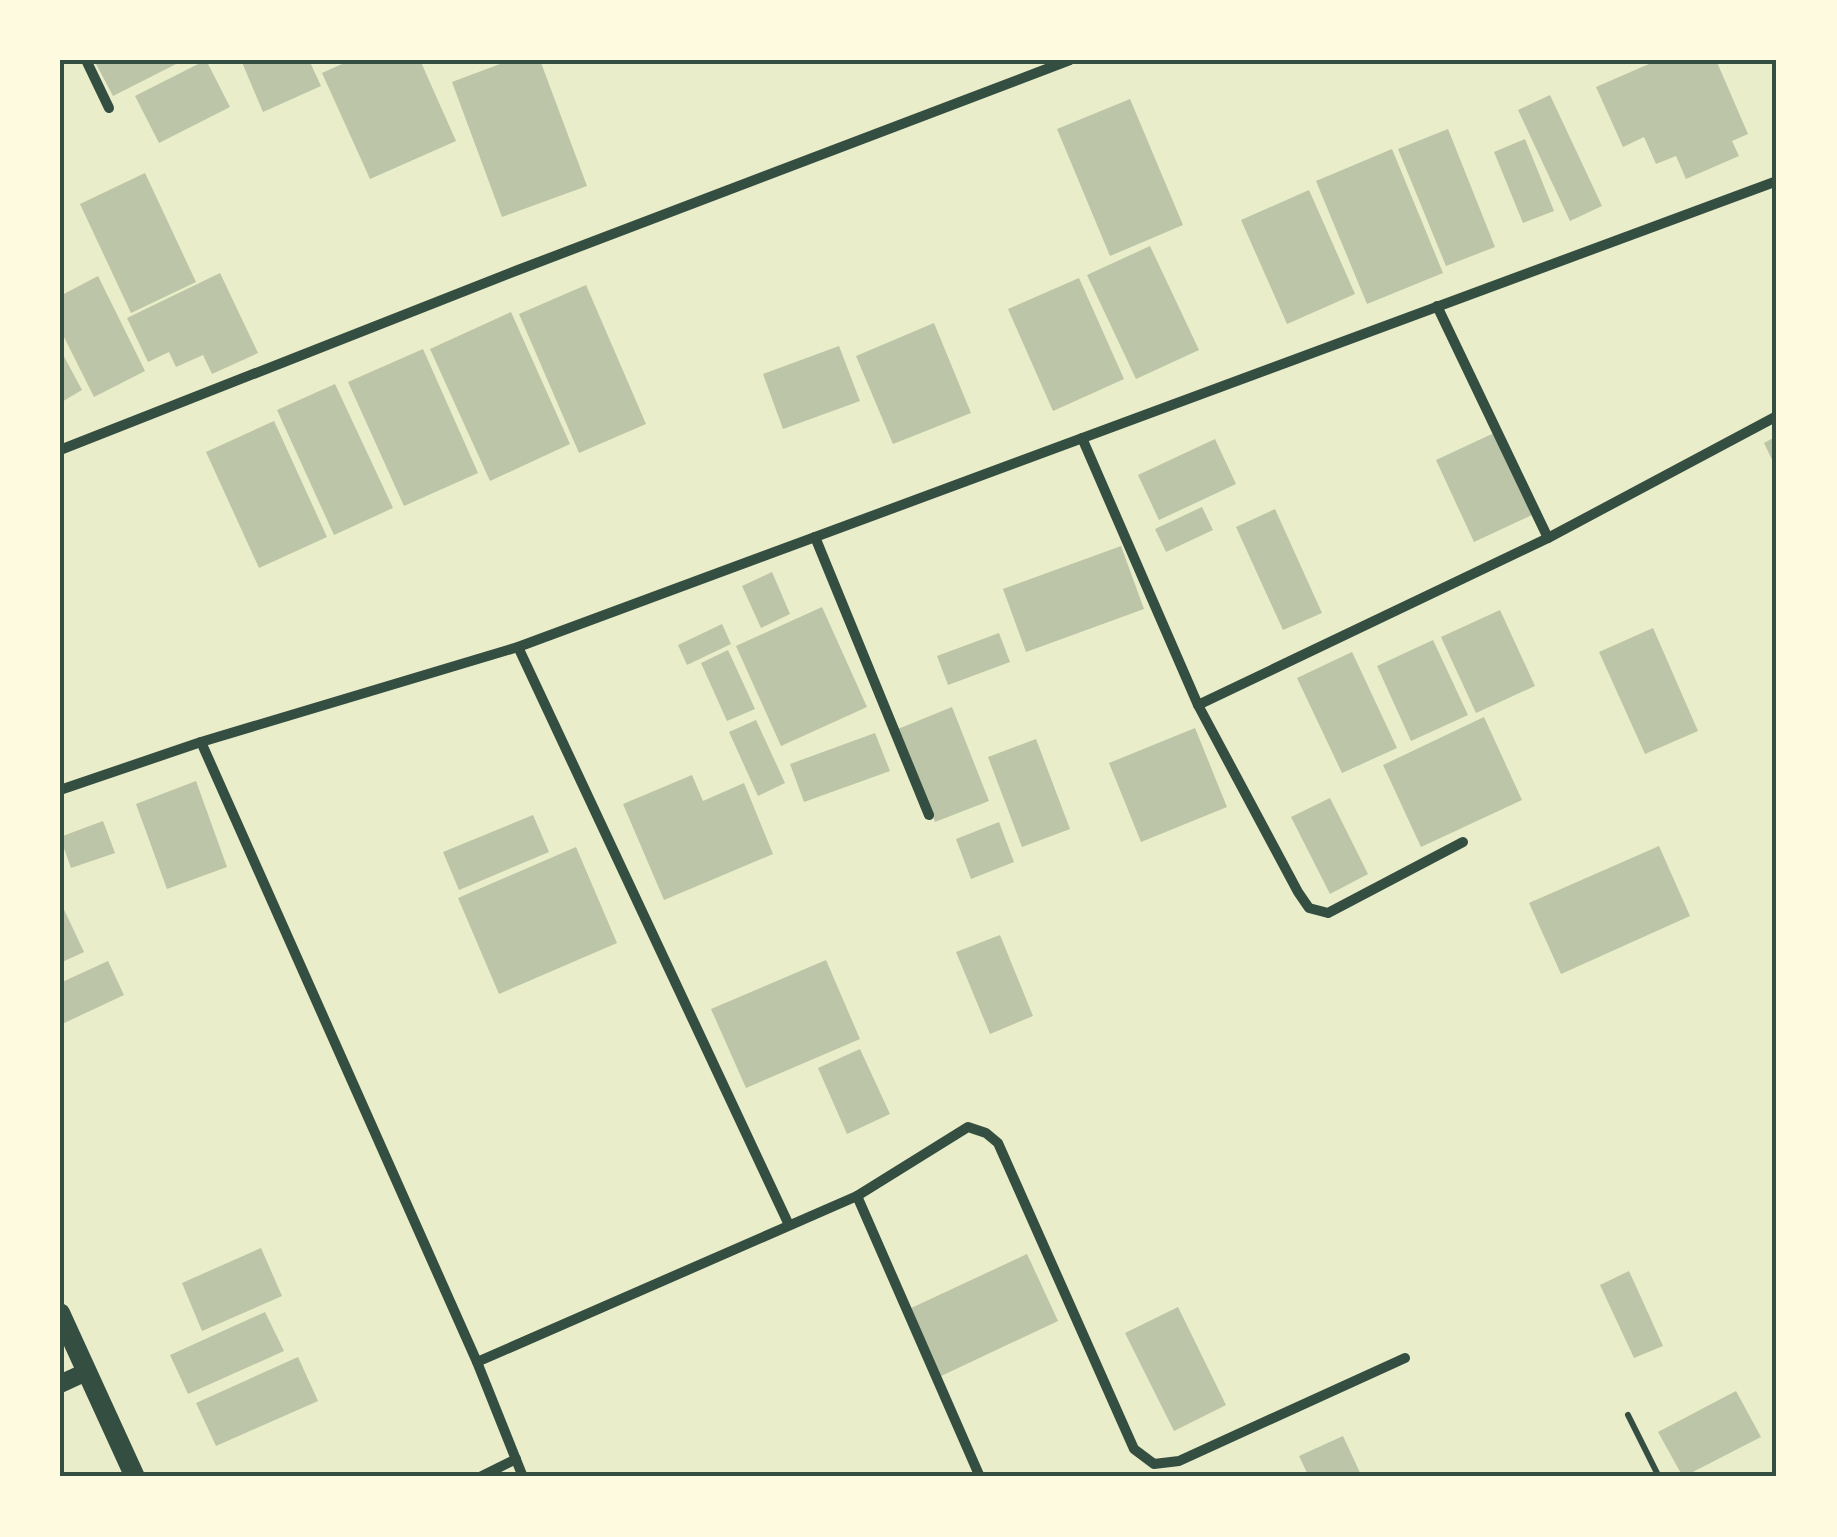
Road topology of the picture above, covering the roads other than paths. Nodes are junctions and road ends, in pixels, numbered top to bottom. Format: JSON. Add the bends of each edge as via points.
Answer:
{"nodes":[{"id":1,"x":86,"y":60,"type":"edge"},
{"id":2,"x":1070,"y":60,"type":"edge"},
{"id":3,"x":109,"y":108,"type":"dead end"},
{"id":4,"x":1777,"y":181,"type":"edge"},
{"id":5,"x":1437,"y":306,"type":"junction"},
{"id":6,"x":1777,"y":416,"type":"edge"},
{"id":7,"x":1082,"y":438,"type":"junction"},
{"id":8,"x":60,"y":450,"type":"edge"},
{"id":9,"x":815,"y":537,"type":"junction"},
{"id":10,"x":1548,"y":538,"type":"junction"},
{"id":11,"x":518,"y":646,"type":"junction"},
{"id":12,"x":1198,"y":705,"type":"junction"},
{"id":13,"x":201,"y":742,"type":"junction"},
{"id":14,"x":60,"y":790,"type":"edge"},
{"id":15,"x":929,"y":815,"type":"dead end"},
{"id":16,"x":1463,"y":842,"type":"dead end"},
{"id":17,"x":857,"y":1196,"type":"junction"},
{"id":18,"x":788,"y":1225,"type":"junction"},
{"id":19,"x":60,"y":1313,"type":"edge"},
{"id":20,"x":1405,"y":1358,"type":"dead end"},
{"id":21,"x":477,"y":1362,"type":"junction"},
{"id":22,"x":86,"y":1372,"type":"junction"},
{"id":23,"x":60,"y":1384,"type":"edge"},
{"id":24,"x":516,"y":1459,"type":"junction"},
{"id":25,"x":135,"y":1477,"type":"edge"},
{"id":26,"x":480,"y":1477,"type":"edge"},
{"id":27,"x":523,"y":1477,"type":"edge"},
{"id":28,"x":980,"y":1477,"type":"edge"}],
"edges":[{"from":1,"to":3,"type":"street"},
{"from":2,"to":8,"type":"street"},
{"from":4,"to":5,"type":"street"},
{"from":5,"to":7,"type":"street"},
{"from":5,"to":10,"type":"street"},
{"from":6,"to":10,"type":"street"},
{"from":7,"to":9,"type":"street"},
{"from":7,"to":12,"type":"street"},
{"from":9,"to":11,"type":"street"},
{"from":9,"to":15,"type":"street"},
{"from":10,"to":12,"type":"street"},
{"from":11,"to":13,"type":"street"},
{"from":11,"to":18,"type":"street"},
{"from":12,"to":16,"type":"street","via":[[1309,908],[1328,913]]},
{"from":13,"to":14,"type":"street"},
{"from":13,"to":21,"type":"street"},
{"from":17,"to":18,"type":"street"},
{"from":17,"to":20,"type":"street","via":[[968,1127],[986,1133],[998,1144],[1134,1450],[1154,1464],[1179,1462]]},
{"from":17,"to":28,"type":"street"},
{"from":18,"to":21,"type":"street"},
{"from":19,"to":22,"type":"main road"},
{"from":21,"to":24,"type":"street"},
{"from":22,"to":23,"type":"street"},
{"from":22,"to":25,"type":"main road"},
{"from":24,"to":26,"type":"street"},
{"from":24,"to":27,"type":"street"}]}
